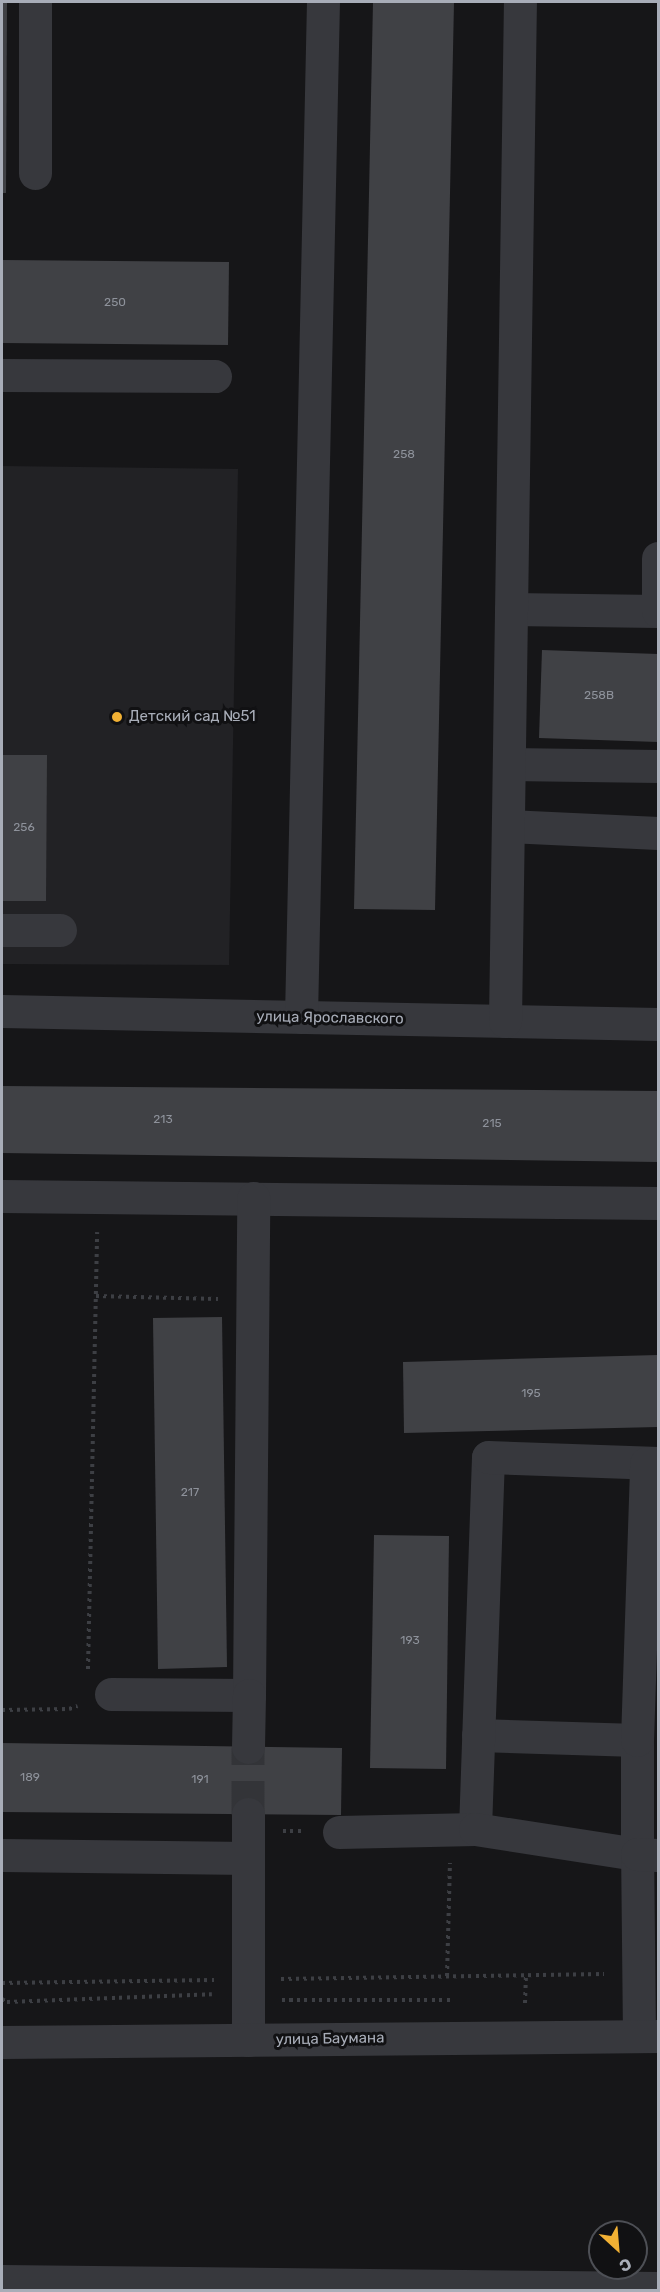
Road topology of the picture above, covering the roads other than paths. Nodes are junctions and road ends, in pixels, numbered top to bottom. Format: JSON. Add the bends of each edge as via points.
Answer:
{"nodes":[{"id":1,"x":35,"y":2,"type":"edge"},
{"id":2,"x":323,"y":2,"type":"edge"},
{"id":3,"x":520,"y":2,"type":"edge"},
{"id":4,"x":35,"y":173,"type":"dead end"},
{"id":5,"x":2,"y":375,"type":"edge"},
{"id":6,"x":216,"y":376,"type":"dead end"},
{"id":7,"x":658,"y":558,"type":"edge"},
{"id":8,"x":511,"y":609,"type":"junction"},
{"id":9,"x":509,"y":764,"type":"junction"},
{"id":10,"x":658,"y":766,"type":"edge"},
{"id":11,"x":508,"y":826,"type":"junction"},
{"id":12,"x":658,"y":833,"type":"edge"},
{"id":13,"x":2,"y":930,"type":"edge"},
{"id":14,"x":60,"y":930,"type":"dead end"},
{"id":15,"x":2,"y":1011,"type":"edge"},
{"id":16,"x":301,"y":1017,"type":"junction"},
{"id":17,"x":505,"y":1021,"type":"junction"},
{"id":18,"x":658,"y":1024,"type":"edge"},
{"id":19,"x":2,"y":1196,"type":"edge"},
{"id":20,"x":253,"y":1198,"type":"junction"},
{"id":21,"x":658,"y":1203,"type":"edge"},
{"id":22,"x":652,"y":1463,"type":"edge"},
{"id":23,"x":249,"y":1695,"type":"junction"},
{"id":24,"x":99,"y":1698,"type":"road end"},
{"id":25,"x":478,"y":1735,"type":"junction"},
{"id":26,"x":637,"y":1740,"type":"junction"},
{"id":27,"x":249,"y":1747,"type":"tunnel mouth"},
{"id":28,"x":475,"y":1829,"type":"junction"},
{"id":29,"x":339,"y":1832,"type":"road end"},
{"id":30,"x":2,"y":1855,"type":"edge"},
{"id":31,"x":648,"y":1855,"type":"edge"},
{"id":32,"x":649,"y":2036,"type":"edge"},
{"id":33,"x":248,"y":2040,"type":"junction"},
{"id":34,"x":2,"y":2042,"type":"edge"},
{"id":35,"x":2,"y":2281,"type":"edge"},
{"id":36,"x":337,"y":2288,"type":"edge"},
{"id":37,"x":658,"y":2288,"type":"edge"}],
"edges":[{"from":1,"to":4,"type":"street"},
{"from":2,"to":16,"type":"street"},
{"from":3,"to":8,"type":"street"},
{"from":5,"to":6,"type":"street"},
{"from":7,"to":8,"type":"street","via":[[658,611]]},
{"from":8,"to":9,"type":"street"},
{"from":9,"to":10,"type":"street"},
{"from":9,"to":11,"type":"street"},
{"from":11,"to":12,"type":"street"},
{"from":11,"to":17,"type":"street"},
{"from":13,"to":14,"type":"street"},
{"from":15,"to":16,"type":"street","name":"улица Ярославского"},
{"from":16,"to":17,"type":"street","name":"улица Ярославского"},
{"from":17,"to":18,"type":"street","name":"улица Ярославского"},
{"from":19,"to":20,"type":"street"},
{"from":20,"to":21,"type":"street"},
{"from":20,"to":23,"type":"street"},
{"from":22,"to":25,"type":"street","via":[[488,1457]]},
{"from":22,"to":26,"type":"street"},
{"from":23,"to":24,"type":"street"},
{"from":23,"to":27,"type":"street"},
{"from":25,"to":26,"type":"street"},
{"from":25,"to":28,"type":"street"},
{"from":26,"to":31,"type":"street"},
{"from":28,"to":29,"type":"street"},
{"from":28,"to":31,"type":"street"},
{"from":30,"to":33,"type":"street","via":[[248,1834]]},
{"from":31,"to":32,"type":"street","via":[[638,1973]]},
{"from":32,"to":33,"type":"street","name":"улица Баумана"},
{"from":33,"to":34,"type":"street","name":"улица Баумана"},
{"from":35,"to":36,"type":"street"},
{"from":36,"to":37,"type":"street"}]}
